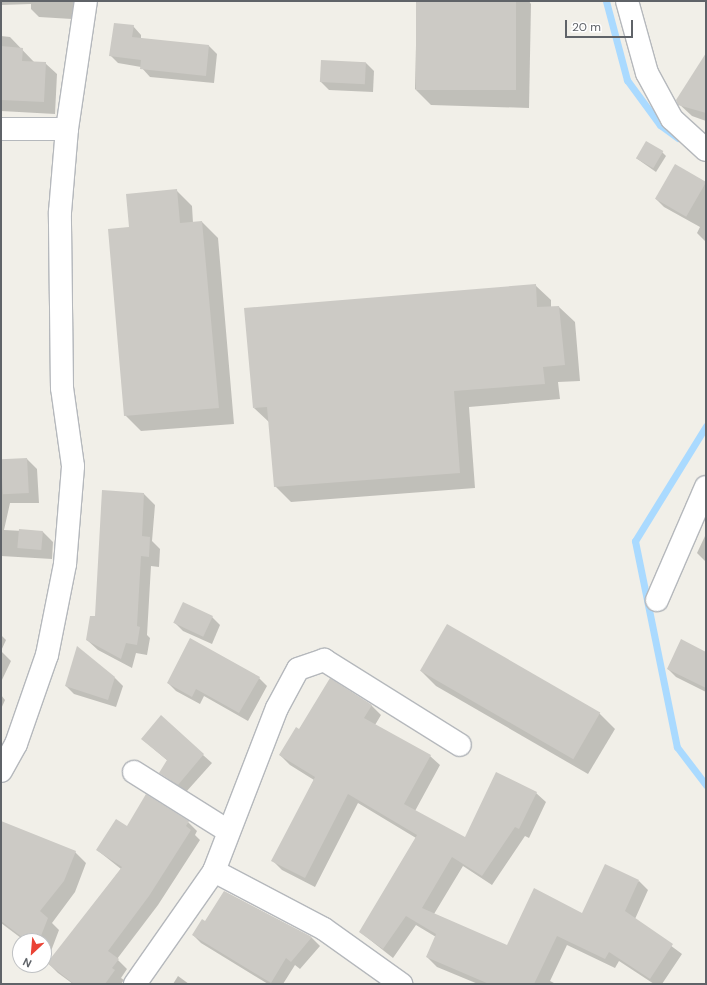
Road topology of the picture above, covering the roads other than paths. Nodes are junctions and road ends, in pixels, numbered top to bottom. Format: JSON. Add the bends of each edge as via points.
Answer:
{"nodes":[{"id":1,"x":86,"y":1,"type":"edge"},
{"id":2,"x":627,"y":1,"type":"edge"},
{"id":3,"x":67,"y":128,"type":"junction"},
{"id":4,"x":1,"y":129,"type":"edge"},
{"id":5,"x":706,"y":150,"type":"edge"},
{"id":6,"x":706,"y":487,"type":"edge"},
{"id":7,"x":657,"y":600,"type":"dead end"},
{"id":8,"x":460,"y":745,"type":"dead end"},
{"id":9,"x":1,"y":771,"type":"edge"},
{"id":10,"x":134,"y":772,"type":"dead end"},
{"id":11,"x":228,"y":831,"type":"junction"},
{"id":12,"x":214,"y":871,"type":"junction"},
{"id":13,"x":135,"y":984,"type":"edge"},
{"id":14,"x":402,"y":984,"type":"edge"}],
"edges":[{"from":1,"to":3,"type":"street"},
{"from":2,"to":5,"type":"street","via":[[647,73],[672,120]]},
{"from":3,"to":4,"type":"street"},
{"from":3,"to":9,"type":"street","via":[[60,212],[62,388],[73,466],[65,564],[47,655],[16,744]]},
{"from":6,"to":7,"type":"street"},
{"from":8,"to":11,"type":"street","via":[[324,660],[298,670],[277,708]]},
{"from":10,"to":11,"type":"street"},
{"from":11,"to":12,"type":"street"},
{"from":12,"to":13,"type":"street"},
{"from":12,"to":14,"type":"street","via":[[324,929]]}]}
